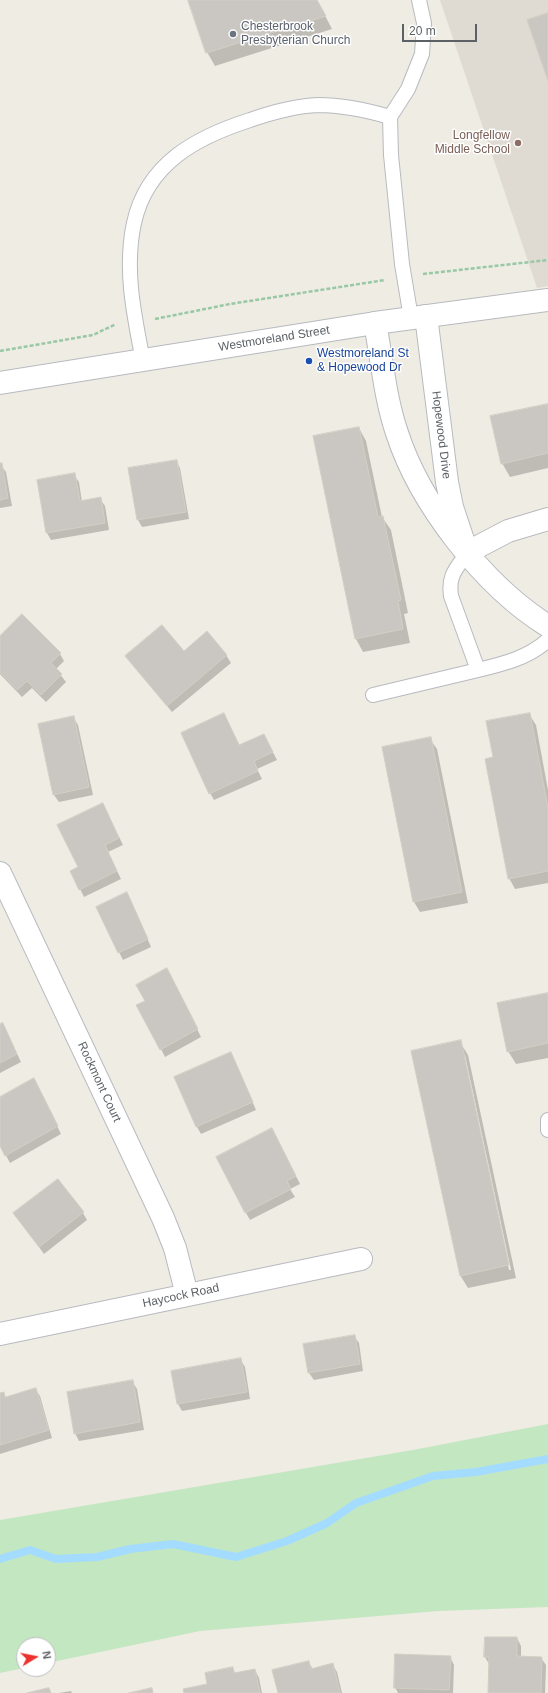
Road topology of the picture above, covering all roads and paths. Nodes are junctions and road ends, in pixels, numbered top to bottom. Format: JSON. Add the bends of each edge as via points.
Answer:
{"nodes":[{"id":1,"x":419,"y":0,"type":"edge"},
{"id":2,"x":390,"y":117,"type":"junction"},
{"id":3,"x":548,"y":260,"type":"edge"},
{"id":4,"x":404,"y":277,"type":"junction"},
{"id":5,"x":548,"y":300,"type":"edge"},
{"id":6,"x":418,"y":317,"type":"junction"},
{"id":7,"x":135,"y":322,"type":"junction"},
{"id":8,"x":375,"y":323,"type":"junction"},
{"id":9,"x":0,"y":351,"type":"edge"},
{"id":10,"x":143,"y":361,"type":"junction"},
{"id":11,"x":0,"y":383,"type":"edge"},
{"id":12,"x":548,"y":520,"type":"edge"},
{"id":13,"x":468,"y":552,"type":"junction"},
{"id":14,"x":548,"y":626,"type":"edge"},
{"id":15,"x":548,"y":640,"type":"edge"},
{"id":16,"x":478,"y":670,"type":"junction"},
{"id":17,"x":373,"y":694,"type":"dead end"},
{"id":18,"x":0,"y":873,"type":"edge"},
{"id":19,"x":548,"y":1120,"type":"edge"},
{"id":20,"x":548,"y":1130,"type":"edge"},
{"id":21,"x":361,"y":1259,"type":"dead end"},
{"id":22,"x":187,"y":1295,"type":"junction"},
{"id":23,"x":0,"y":1334,"type":"edge"}],
"edges":[{"from":1,"to":2,"type":"lane","via":[[424,23],[422,54],[408,89]]},
{"from":2,"to":4,"type":"lane","via":[[391,155]]},
{"from":2,"to":7,"type":"lane","via":[[341,106],[289,108],[220,130],[186,147],[161,170],[150,185],[134,222],[129,268]]},
{"from":3,"to":4,"type":"path"},
{"from":4,"to":6,"type":"lane"},
{"from":4,"to":7,"type":"path","via":[[230,304]]},
{"from":5,"to":6,"type":"street","name":"Westmoreland Street"},
{"from":6,"to":8,"type":"street","name":"Westmoreland Street"},
{"from":6,"to":13,"type":"street","name":"Hopewood Drive","via":[[452,507]]},
{"from":7,"to":9,"type":"path","via":[[112,325],[93,335]]},
{"from":7,"to":10,"type":"lane"},
{"from":8,"to":10,"type":"street","name":"Westmoreland Street"},
{"from":8,"to":13,"type":"street","name":"Hopewood Drive","via":[[394,423],[406,458],[437,514]]},
{"from":10,"to":11,"type":"street","name":"Westmoreland Street"},
{"from":12,"to":13,"type":"street","via":[[508,531]]},
{"from":13,"to":14,"type":"street","name":"Hopewood Drive","via":[[505,592]]},
{"from":13,"to":16,"type":"lane","via":[[451,576],[450,585]]},
{"from":15,"to":16,"type":"lane","via":[[540,648],[518,659]]},
{"from":16,"to":17,"type":"lane"},
{"from":18,"to":22,"type":"street","name":"Rockmont Court","via":[[163,1218],[175,1248]]},
{"from":19,"to":20,"type":"lane"},
{"from":21,"to":22,"type":"street","name":"Haycock Road"},
{"from":22,"to":23,"type":"street","name":"Haycock Road"}]}
